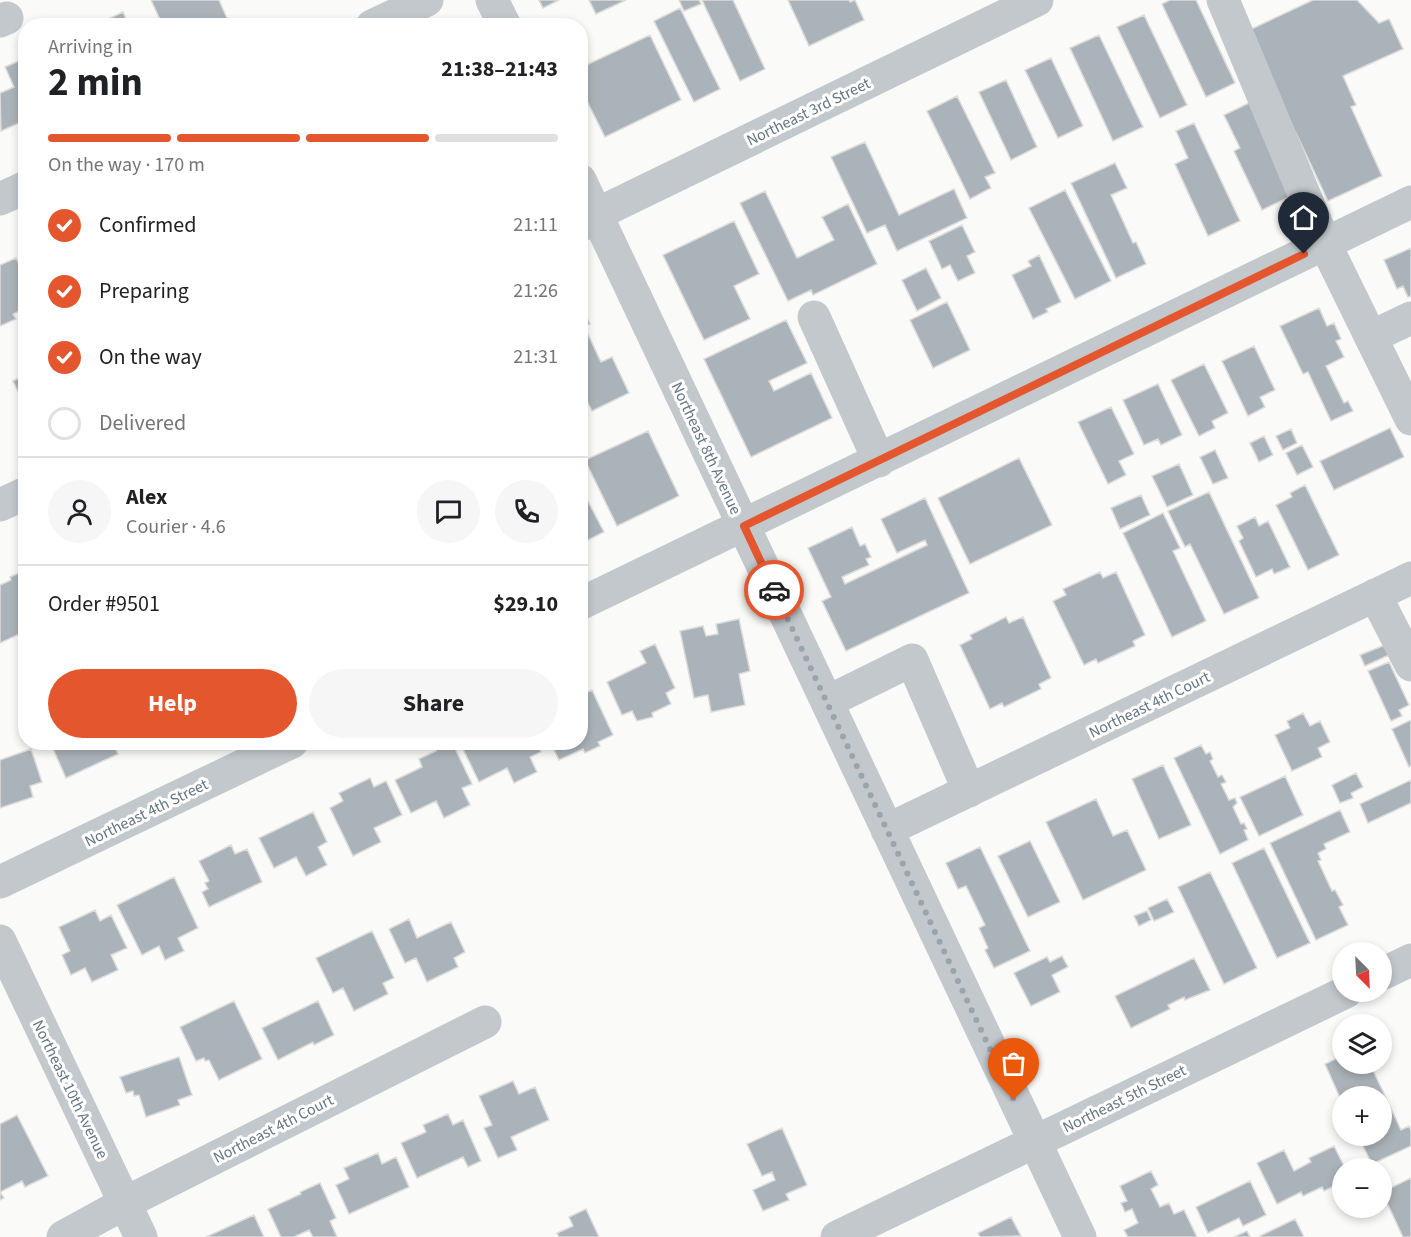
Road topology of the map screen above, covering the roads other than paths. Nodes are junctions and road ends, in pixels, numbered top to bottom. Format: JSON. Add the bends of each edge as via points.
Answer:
{"nodes":[{"id":1,"x":427,"y":0,"type":"edge"},
{"id":2,"x":492,"y":0,"type":"edge"},
{"id":3,"x":1037,"y":0,"type":"edge"},
{"id":4,"x":1223,"y":0,"type":"edge"},
{"id":5,"x":389,"y":18,"type":"edge"},
{"id":6,"x":501,"y":18,"type":"edge"},
{"id":7,"x":18,"y":191,"type":"edge"},
{"id":8,"x":0,"y":199,"type":"edge"},
{"id":9,"x":1411,"y":202,"type":"edge"},
{"id":10,"x":589,"y":220,"type":"edge"},
{"id":11,"x":1325,"y":244,"type":"junction"},
{"id":12,"x":814,"y":317,"type":"dead end"},
{"id":13,"x":1411,"y":318,"type":"edge"},
{"id":14,"x":1371,"y":337,"type":"junction"},
{"id":15,"x":1411,"y":419,"type":"edge"},
{"id":16,"x":879,"y":461,"type":"junction"},
{"id":17,"x":18,"y":497,"type":"edge"},
{"id":18,"x":0,"y":506,"type":"edge"},
{"id":19,"x":744,"y":526,"type":"junction"},
{"id":20,"x":1411,"y":578,"type":"edge"},
{"id":21,"x":1375,"y":595,"type":"junction"},
{"id":22,"x":588,"y":600,"type":"edge"},
{"id":23,"x":1411,"y":665,"type":"edge"},
{"id":24,"x":827,"y":702,"type":"junction"},
{"id":25,"x":275,"y":750,"type":"edge"},
{"id":26,"x":969,"y":791,"type":"junction"},
{"id":27,"x":887,"y":830,"type":"junction"},
{"id":28,"x":0,"y":882,"type":"edge"},
{"id":29,"x":0,"y":941,"type":"edge"},
{"id":30,"x":1411,"y":960,"type":"edge"},
{"id":31,"x":1392,"y":970,"type":"edge"},
{"id":32,"x":1332,"y":999,"type":"edge"},
{"id":33,"x":485,"y":1022,"type":"dead end"},
{"id":34,"x":1034,"y":1141,"type":"junction"},
{"id":35,"x":125,"y":1203,"type":"junction"},
{"id":36,"x":63,"y":1237,"type":"edge"},
{"id":37,"x":141,"y":1237,"type":"edge"},
{"id":38,"x":837,"y":1237,"type":"edge"},
{"id":39,"x":1080,"y":1237,"type":"edge"}],
"edges":[{"from":1,"to":5,"type":"street"},
{"from":2,"to":6,"type":"street"},
{"from":3,"to":10,"type":"street","name":"Northeast 3rd Street"},
{"from":4,"to":11,"type":"street"},
{"from":7,"to":8,"type":"street"},
{"from":9,"to":11,"type":"street"},
{"from":10,"to":19,"type":"street","name":"Northeast 8th Avenue"},
{"from":11,"to":14,"type":"street"},
{"from":11,"to":16,"type":"street"},
{"from":12,"to":16,"type":"street"},
{"from":13,"to":14,"type":"street"},
{"from":14,"to":15,"type":"street"},
{"from":16,"to":19,"type":"street"},
{"from":17,"to":18,"type":"street"},
{"from":19,"to":22,"type":"street"},
{"from":19,"to":24,"type":"street","name":"Northeast 8th Avenue"},
{"from":20,"to":21,"type":"street","name":"Northeast 4th Court"},
{"from":21,"to":23,"type":"street"},
{"from":21,"to":26,"type":"street","name":"Northeast 4th Court"},
{"from":24,"to":26,"type":"street","via":[[912,660]]},
{"from":24,"to":27,"type":"street","name":"Northeast 8th Avenue"},
{"from":25,"to":28,"type":"street","name":"Northeast 4th Street"},
{"from":26,"to":27,"type":"street","name":"Northeast 4th Court"},
{"from":27,"to":34,"type":"street","name":"Northeast 8th Avenue"},
{"from":29,"to":35,"type":"street","name":"Northeast 10th Avenue"},
{"from":30,"to":31,"type":"street"},
{"from":32,"to":34,"type":"street","name":"Northeast 5th Street"},
{"from":33,"to":35,"type":"street","name":"Northeast 4th Court"},
{"from":34,"to":38,"type":"street","name":"Northeast 5th Street"},
{"from":34,"to":39,"type":"street","name":"Northeast 8th Avenue"},
{"from":35,"to":36,"type":"street","name":"Northeast 4th Court"},
{"from":35,"to":37,"type":"street","name":"Northeast 10th Avenue"}]}
